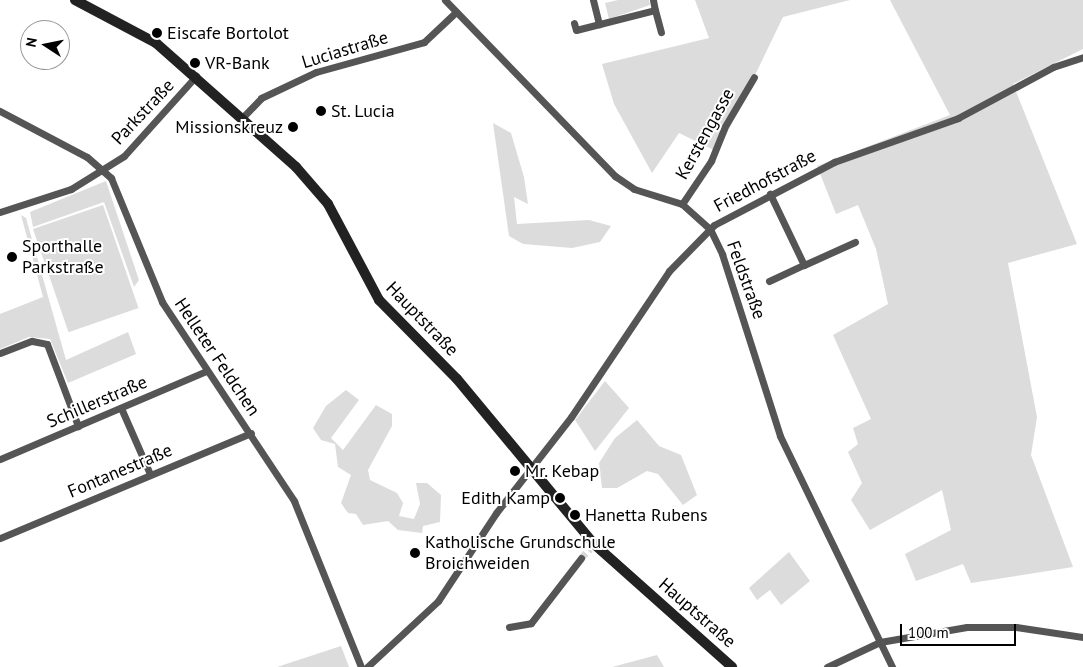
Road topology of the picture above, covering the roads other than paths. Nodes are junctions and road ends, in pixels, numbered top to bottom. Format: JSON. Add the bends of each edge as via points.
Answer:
{"nodes":[{"id":1,"x":75,"y":0,"type":"edge"},
{"id":2,"x":444,"y":0,"type":"edge"},
{"id":3,"x":593,"y":0,"type":"edge"},
{"id":4,"x":653,"y":0,"type":"edge"},
{"id":5,"x":88,"y":2,"type":"edge"},
{"id":6,"x":655,"y":10,"type":"junction"},
{"id":7,"x":456,"y":12,"type":"junction"},
{"id":8,"x":574,"y":23,"type":"dead end"},
{"id":9,"x":599,"y":24,"type":"junction"},
{"id":10,"x":661,"y":32,"type":"dead end"},
{"id":11,"x":1083,"y":57,"type":"edge"},
{"id":12,"x":196,"y":76,"type":"junction"},
{"id":13,"x":754,"y":77,"type":"dead end"},
{"id":14,"x":0,"y":112,"type":"edge"},
{"id":15,"x":242,"y":118,"type":"junction"},
{"id":16,"x":104,"y":170,"type":"junction"},
{"id":17,"x":770,"y":194,"type":"junction"},
{"id":18,"x":682,"y":204,"type":"junction"},
{"id":19,"x":0,"y":212,"type":"edge"},
{"id":20,"x":710,"y":229,"type":"junction"},
{"id":21,"x":855,"y":242,"type":"dead end"},
{"id":22,"x":804,"y":265,"type":"junction"},
{"id":23,"x":769,"y":281,"type":"dead end"},
{"id":24,"x":0,"y":353,"type":"edge"},
{"id":25,"x":206,"y":371,"type":"junction"},
{"id":26,"x":121,"y":408,"type":"junction"},
{"id":27,"x":78,"y":426,"type":"junction"},
{"id":28,"x":251,"y":433,"type":"junction"},
{"id":29,"x":0,"y":459,"type":"edge"},
{"id":30,"x":529,"y":467,"type":"junction"},
{"id":31,"x":150,"y":474,"type":"junction"},
{"id":32,"x":0,"y":538,"type":"edge"},
{"id":33,"x":581,"y":558,"type":"tunnel mouth"},
{"id":34,"x":509,"y":627,"type":"dead end"},
{"id":35,"x":1083,"y":637,"type":"edge"},
{"id":36,"x":880,"y":642,"type":"junction"},
{"id":37,"x":361,"y":667,"type":"edge"},
{"id":38,"x":367,"y":667,"type":"edge"},
{"id":39,"x":732,"y":667,"type":"edge"},
{"id":40,"x":827,"y":667,"type":"edge"},
{"id":41,"x":892,"y":667,"type":"edge"}],
"edges":[{"from":1,"to":5,"type":"main road","name":"Hauptstraße"},
{"from":2,"to":7,"type":"street","name":"Feldstraße"},
{"from":3,"to":9,"type":"street"},
{"from":4,"to":6,"type":"street"},
{"from":5,"to":12,"type":"main road","name":"Hauptstraße","via":[[140,32]]},
{"from":6,"to":9,"type":"street"},
{"from":6,"to":10,"type":"street"},
{"from":7,"to":15,"type":"street","name":"Luciastraße","via":[[424,42],[316,72],[260,98]]},
{"from":7,"to":18,"type":"street","name":"Feldstraße","via":[[615,176],[634,189]]},
{"from":8,"to":9,"type":"street","via":[[576,30]]},
{"from":11,"to":17,"type":"street","name":"Friedhofstraße","via":[[1053,67],[958,118],[834,162]]},
{"from":12,"to":15,"type":"main road","name":"Hauptstraße"},
{"from":12,"to":16,"type":"street","name":"Parkstraße","via":[[146,135]]},
{"from":13,"to":18,"type":"street","name":"Kerstengasse","via":[[724,128],[711,161]]},
{"from":14,"to":16,"type":"street"},
{"from":15,"to":30,"type":"main road","name":"Hauptstraße","via":[[314,186],[340,223],[374,294],[445,366]]},
{"from":16,"to":19,"type":"street","name":"Parkstraße","via":[[63,192]]},
{"from":16,"to":25,"type":"street","name":"Helleter Feldchen","via":[[150,281]]},
{"from":17,"to":20,"type":"street","name":"Friedhofstraße"},
{"from":17,"to":22,"type":"street"},
{"from":18,"to":20,"type":"street","name":"Feldstraße"},
{"from":20,"to":30,"type":"street","name":"Friedhofstraße","via":[[669,271],[571,417]]},
{"from":20,"to":36,"type":"street","name":"Feldstraße","via":[[725,263],[780,436]]},
{"from":21,"to":22,"type":"street"},
{"from":22,"to":23,"type":"street"},
{"from":24,"to":27,"type":"street","via":[[32,341],[47,344]]},
{"from":25,"to":26,"type":"street","name":"Schillerstraße"},
{"from":25,"to":28,"type":"street","name":"Helleter Feldchen"},
{"from":26,"to":27,"type":"street","name":"Schillerstraße"},
{"from":26,"to":31,"type":"street"},
{"from":27,"to":29,"type":"street","name":"Schillerstraße"},
{"from":28,"to":31,"type":"street","name":"Fontanestraße"},
{"from":28,"to":37,"type":"street","name":"Helleter Feldchen","via":[[299,514]]},
{"from":30,"to":38,"type":"street","name":"Friedhofstraße","via":[[438,601]]},
{"from":30,"to":39,"type":"main road","name":"Hauptstraße","via":[[592,546],[714,648]]},
{"from":31,"to":32,"type":"street","name":"Fontanestraße"},
{"from":33,"to":34,"type":"street","via":[[531,623]]},
{"from":35,"to":36,"type":"street","via":[[990,626]]},
{"from":36,"to":40,"type":"street"},
{"from":36,"to":41,"type":"street","name":"Feldstraße"}]}
